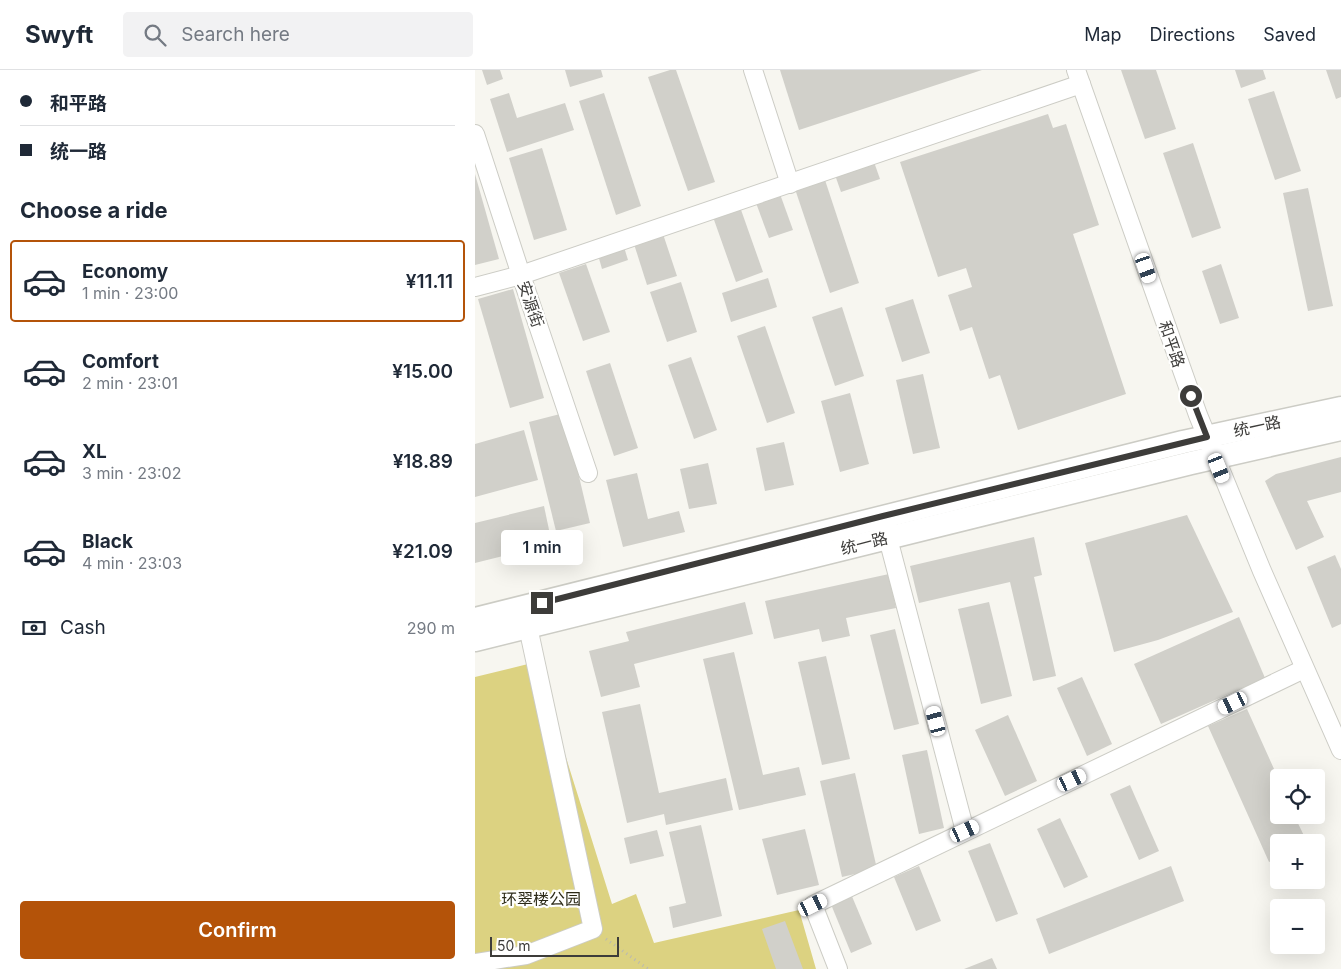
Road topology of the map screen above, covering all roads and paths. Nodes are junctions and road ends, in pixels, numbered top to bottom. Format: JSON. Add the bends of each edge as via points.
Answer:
{"nodes":[{"id":1,"x":753,"y":70,"type":"edge"},
{"id":2,"x":1079,"y":77,"type":"edge"},
{"id":3,"x":475,"y":134,"type":"edge"},
{"id":4,"x":790,"y":184,"type":"junction"},
{"id":5,"x":521,"y":275,"type":"junction"},
{"id":6,"x":475,"y":287,"type":"edge"},
{"id":7,"x":1341,"y":408,"type":"edge"},
{"id":8,"x":1341,"y":429,"type":"edge"},
{"id":9,"x":1211,"y":447,"type":"junction"},
{"id":10,"x":588,"y":473,"type":"dead end"},
{"id":11,"x":885,"y":527,"type":"junction"},
{"id":12,"x":475,"y":619,"type":"edge"},
{"id":13,"x":528,"y":627,"type":"junction"},
{"id":14,"x":475,"y":640,"type":"edge"},
{"id":15,"x":1304,"y":669,"type":"junction"},
{"id":16,"x":1341,"y":750,"type":"edge"},
{"id":17,"x":965,"y":831,"type":"junction"},
{"id":18,"x":593,"y":929,"type":"junction"},
{"id":19,"x":475,"y":963,"type":"edge"},
{"id":20,"x":648,"y":969,"type":"edge"},
{"id":21,"x":837,"y":969,"type":"edge"}],
"edges":[{"from":1,"to":4,"type":"street"},
{"from":2,"to":4,"type":"street"},
{"from":2,"to":9,"type":"street","name":"和平路"},
{"from":3,"to":5,"type":"street","name":"安源街"},
{"from":4,"to":5,"type":"street"},
{"from":5,"to":6,"type":"street"},
{"from":5,"to":10,"type":"street","name":"安源街"},
{"from":7,"to":9,"type":"main road","name":"统一路"},
{"from":8,"to":9,"type":"main road","name":"统一路"},
{"from":9,"to":11,"type":"main road","name":"统一路"},
{"from":9,"to":15,"type":"street","name":"和平路"},
{"from":11,"to":12,"type":"main road","name":"统一路"},
{"from":11,"to":13,"type":"main road","name":"统一路"},
{"from":11,"to":17,"type":"street"},
{"from":13,"to":14,"type":"main road","name":"统一路"},
{"from":13,"to":18,"type":"street"},
{"from":15,"to":16,"type":"street","name":"和平路"},
{"from":15,"to":17,"type":"street"},
{"from":17,"to":21,"type":"street","via":[[813,905]]},
{"from":18,"to":19,"type":"street","via":[[526,954]]},
{"from":18,"to":20,"type":"path"}]}
